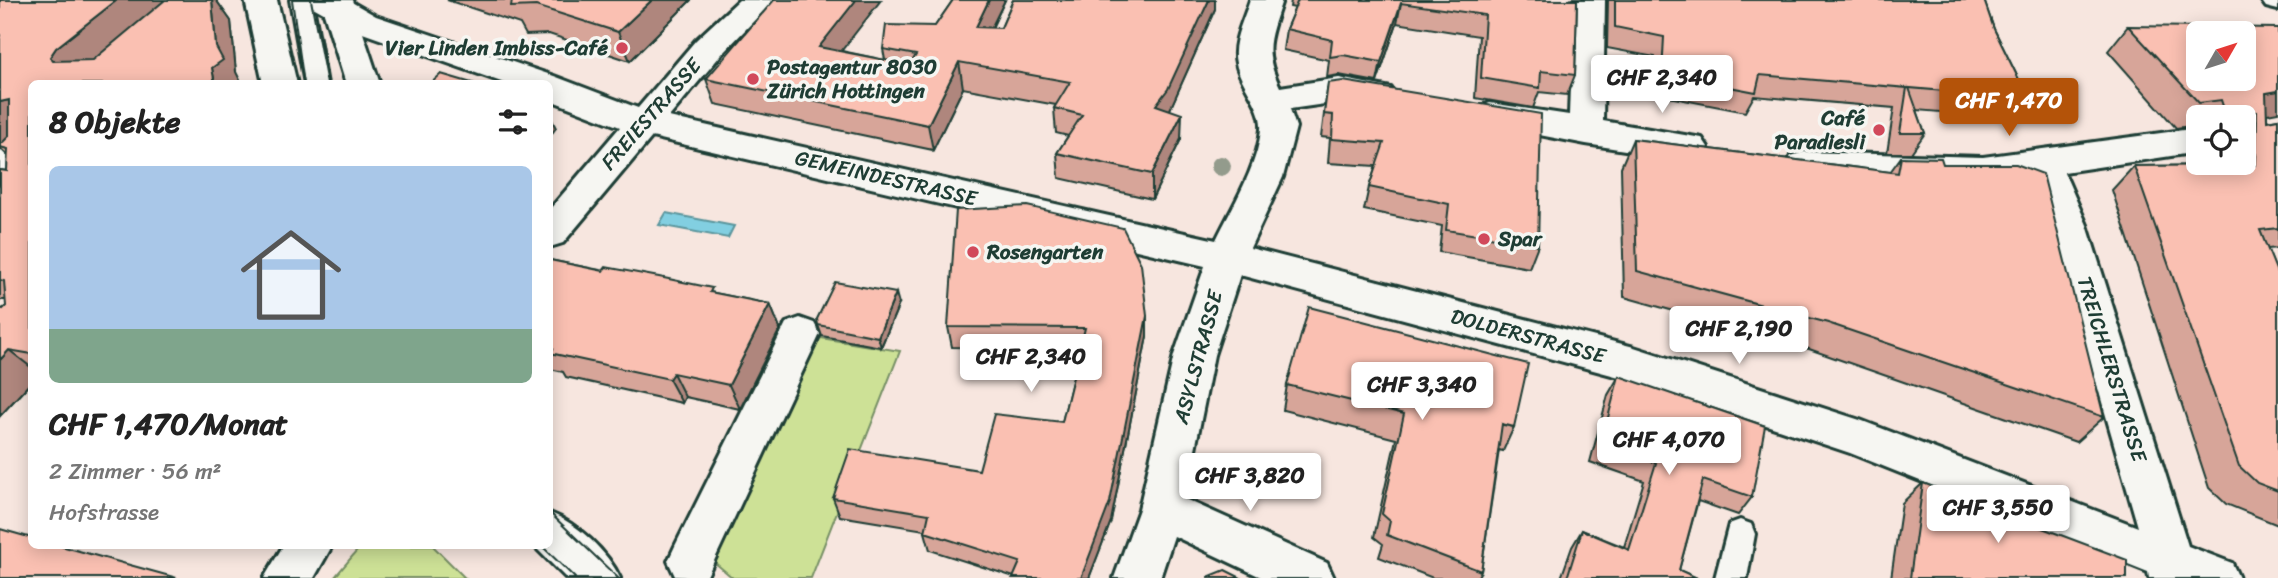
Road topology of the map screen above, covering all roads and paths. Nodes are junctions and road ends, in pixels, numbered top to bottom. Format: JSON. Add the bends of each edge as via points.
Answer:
{"nodes":[{"id":1,"x":261,"y":0,"type":"edge"},
{"id":2,"x":302,"y":0,"type":"edge"},
{"id":3,"x":758,"y":0,"type":"edge"},
{"id":4,"x":1266,"y":0,"type":"edge"},
{"id":5,"x":1589,"y":0,"type":"edge"},
{"id":6,"x":332,"y":2,"type":"edge"},
{"id":7,"x":279,"y":80,"type":"edge"},
{"id":8,"x":315,"y":80,"type":"edge"},
{"id":9,"x":361,"y":80,"type":"edge"},
{"id":10,"x":530,"y":80,"type":"edge"},
{"id":11,"x":553,"y":88,"type":"edge"},
{"id":12,"x":1270,"y":100,"type":"junction"},
{"id":13,"x":1415,"y":102,"type":"edge"},
{"id":14,"x":1454,"y":109,"type":"edge"},
{"id":15,"x":643,"y":123,"type":"junction"},
{"id":16,"x":1586,"y":132,"type":"junction"},
{"id":17,"x":2186,"y":142,"type":"edge"},
{"id":18,"x":28,"y":146,"type":"edge"},
{"id":19,"x":1726,"y":152,"type":"edge"},
{"id":20,"x":1774,"y":160,"type":"edge"},
{"id":21,"x":2042,"y":163,"type":"junction"},
{"id":22,"x":7,"y":177,"type":"edge"},
{"id":23,"x":553,"y":229,"type":"edge"},
{"id":24,"x":1227,"y":257,"type":"junction"},
{"id":25,"x":800,"y":334,"type":"dead end"},
{"id":26,"x":1161,"y":509,"type":"junction"},
{"id":27,"x":1740,"y":534,"type":"dead end"},
{"id":28,"x":553,"y":536,"type":"edge"},
{"id":29,"x":308,"y":549,"type":"edge"},
{"id":30,"x":691,"y":561,"type":"dead end"},
{"id":31,"x":2170,"y":568,"type":"edge"},
{"id":32,"x":287,"y":578,"type":"edge"},
{"id":33,"x":597,"y":578,"type":"edge"},
{"id":34,"x":1137,"y":578,"type":"edge"},
{"id":35,"x":1311,"y":578,"type":"edge"},
{"id":36,"x":1731,"y":578,"type":"edge"},
{"id":37,"x":2216,"y":578,"type":"edge"}],
"edges":[{"from":1,"to":7,"type":"street"},
{"from":2,"to":8,"type":"lane"},
{"from":3,"to":15,"type":"street","name":"FREIESTRASSE","via":[[708,48]]},
{"from":4,"to":12,"type":"street","name":"ASYLSTRASSE","via":[[1253,39],[1252,63]]},
{"from":5,"to":16,"type":"street"},
{"from":6,"to":9,"type":"street"},
{"from":6,"to":10,"type":"street","via":[[365,23]]},
{"from":11,"to":15,"type":"street","name":"GEMEINDESTRASSE"},
{"from":12,"to":13,"type":"street","via":[[1339,90]]},
{"from":12,"to":24,"type":"street","name":"ASYLSTRASSE","via":[[1279,127],[1265,177]]},
{"from":14,"to":16,"type":"street"},
{"from":15,"to":23,"type":"street","name":"FREIESTRASSE"},
{"from":15,"to":24,"type":"street","name":"GEMEINDESTRASSE"},
{"from":16,"to":19,"type":"street"},
{"from":17,"to":21,"type":"street"},
{"from":18,"to":22,"type":"street"},
{"from":20,"to":21,"type":"street","via":[[1850,168],[1983,170]]},
{"from":21,"to":31,"type":"street","name":"TREICHLERSTRASSE","via":[[2069,225]]},
{"from":24,"to":26,"type":"street","name":"ASYLSTRASSE","via":[[1194,355]]},
{"from":24,"to":31,"type":"street","name":"DOLDERSTRASSE","via":[[1634,364],[1860,438]]},
{"from":25,"to":30,"type":"street"},
{"from":26,"to":34,"type":"street","name":"ASYLSTRASSE"},
{"from":26,"to":35,"type":"street"},
{"from":27,"to":36,"type":"lane"},
{"from":28,"to":33,"type":"street"},
{"from":29,"to":32,"type":"street"},
{"from":31,"to":37,"type":"street","name":"DOLDERSTRASSE"}]}
